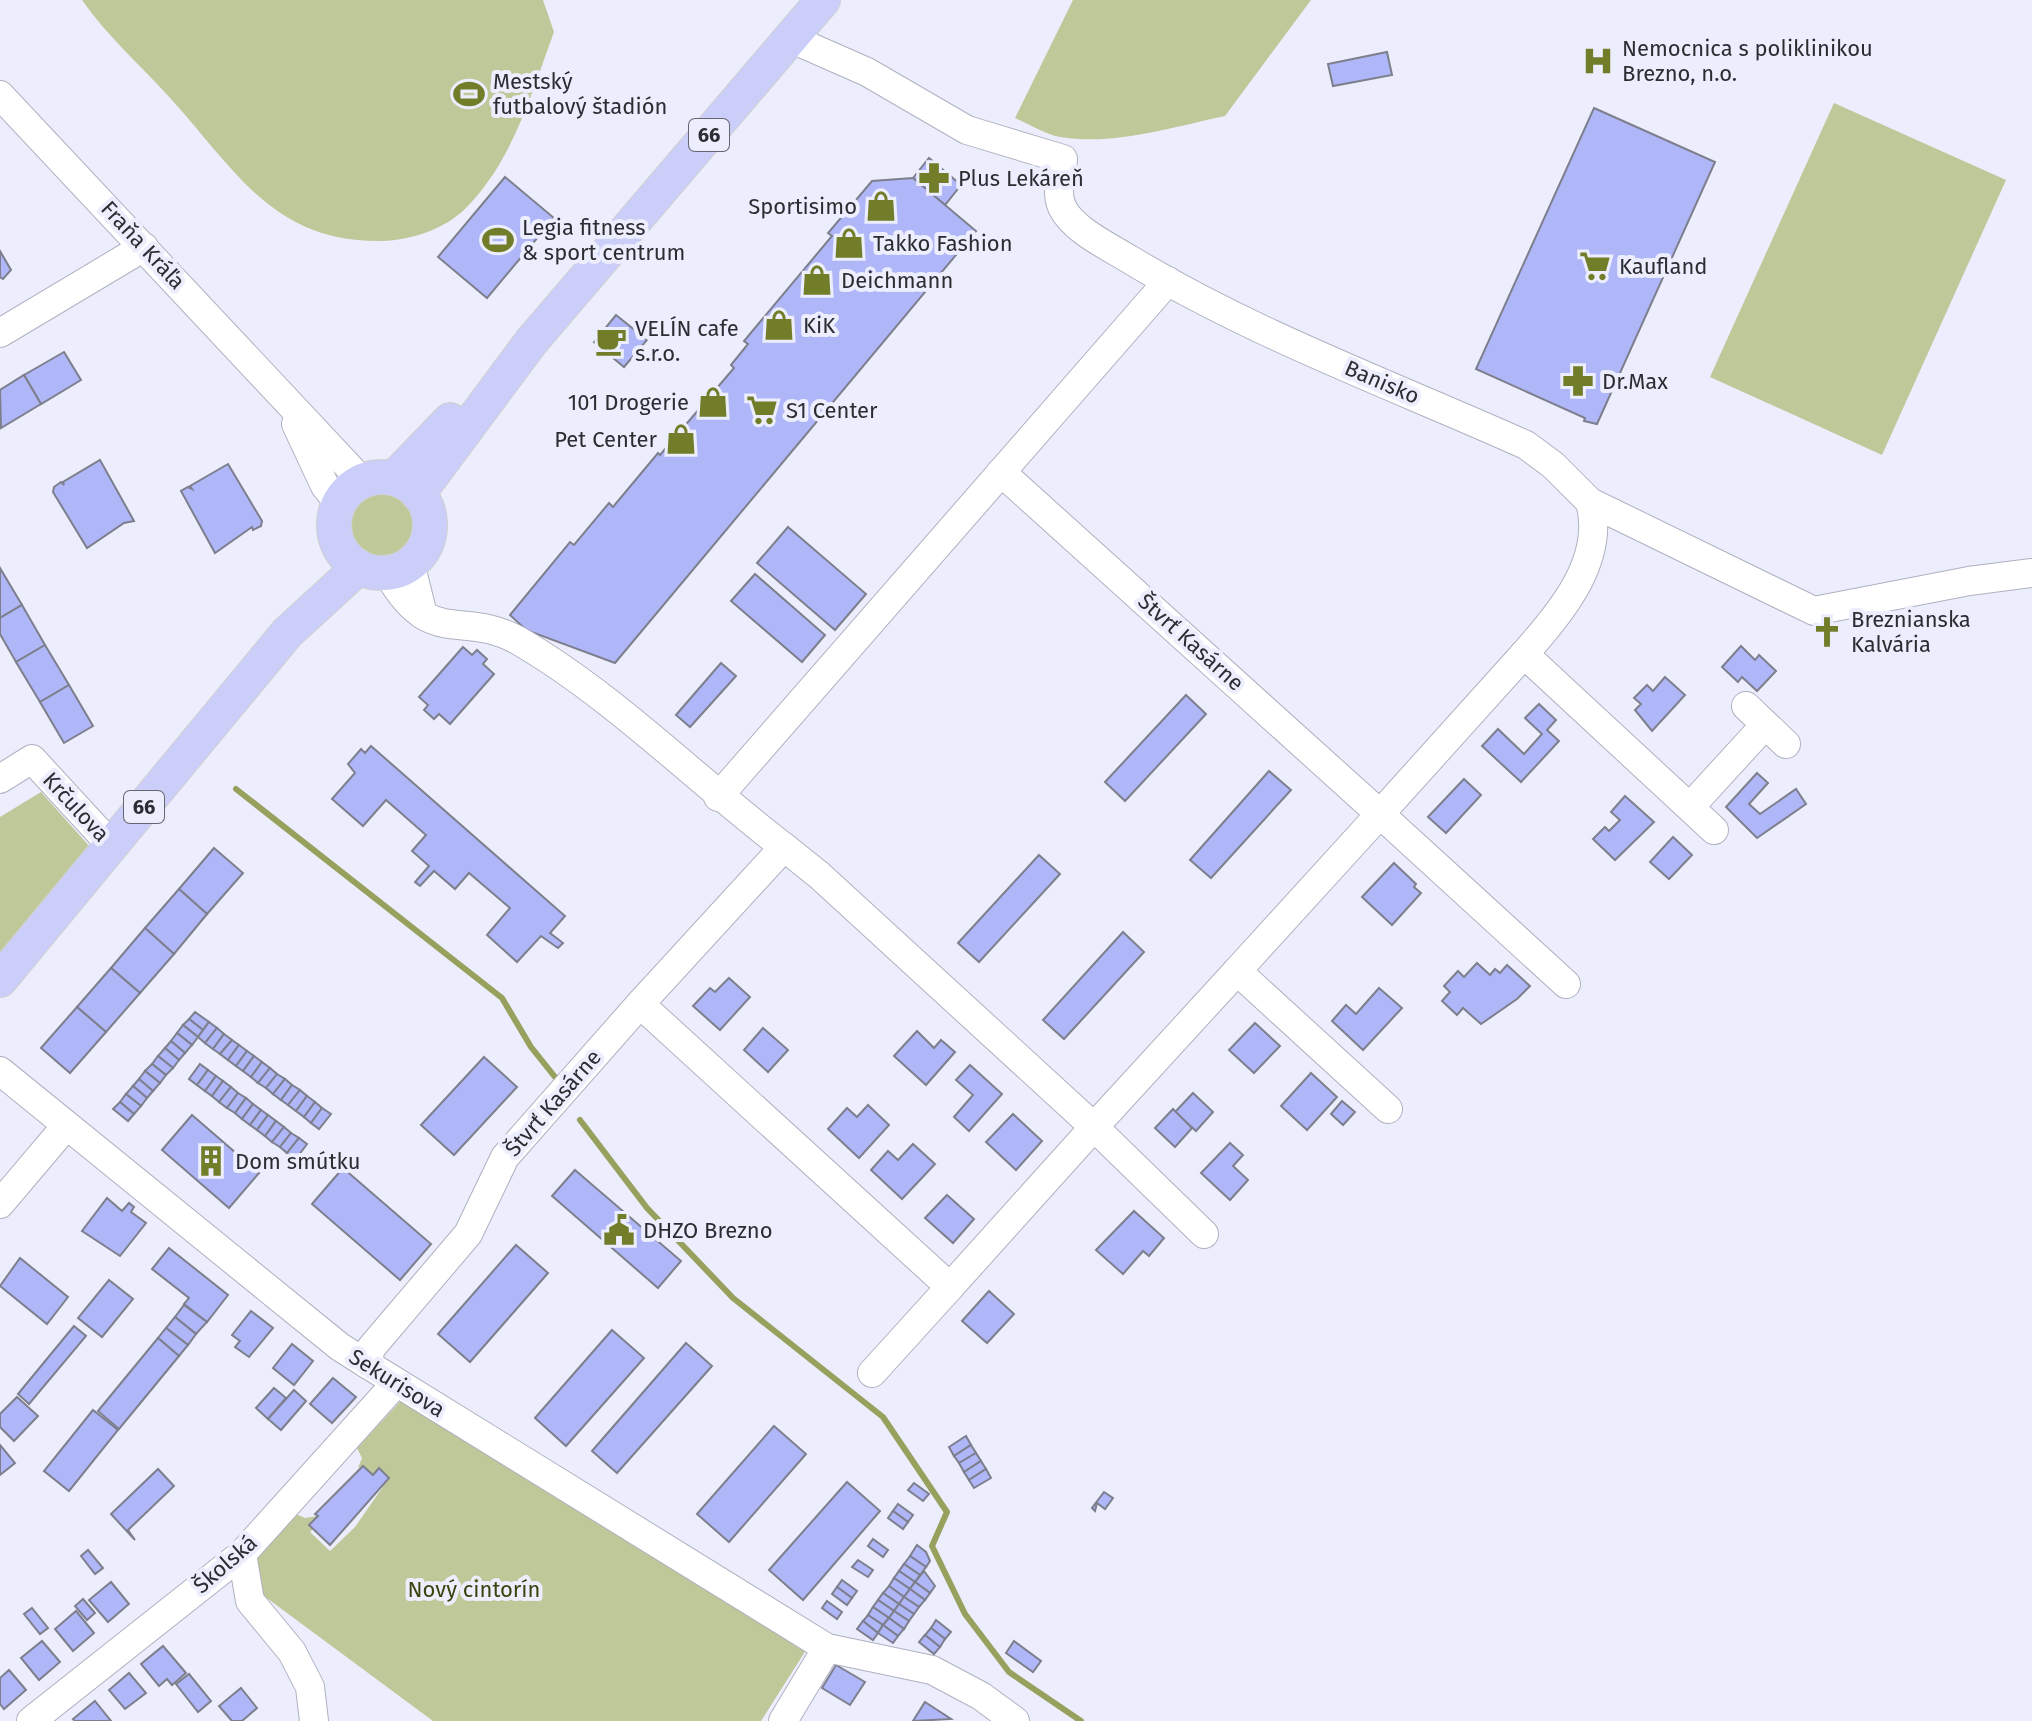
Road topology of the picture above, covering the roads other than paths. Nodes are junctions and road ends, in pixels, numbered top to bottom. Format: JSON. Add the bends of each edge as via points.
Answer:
{"nodes":[{"id":1,"x":823,"y":0,"type":"edge"},
{"id":2,"x":792,"y":39,"type":"junction"},
{"id":3,"x":0,"y":95,"type":"edge"},
{"id":4,"x":144,"y":247,"type":"junction"},
{"id":5,"x":1168,"y":281,"type":"junction"},
{"id":6,"x":0,"y":333,"type":"edge"},
{"id":7,"x":1001,"y":472,"type":"junction"},
{"id":8,"x":378,"y":489,"type":"junction"},
{"id":9,"x":1590,"y":502,"type":"junction"},
{"id":10,"x":374,"y":562,"type":"junction"},
{"id":11,"x":2032,"y":573,"type":"edge"},
{"id":12,"x":1524,"y":654,"type":"junction"},
{"id":13,"x":1786,"y":744,"type":"dead end"},
{"id":14,"x":0,"y":779,"type":"edge"},
{"id":15,"x":718,"y":797,"type":"junction"},
{"id":16,"x":1690,"y":807,"type":"junction"},
{"id":17,"x":1380,"y":814,"type":"junction"},
{"id":18,"x":1714,"y":830,"type":"dead end"},
{"id":19,"x":112,"y":846,"type":"junction"},
{"id":20,"x":784,"y":847,"type":"junction"},
{"id":21,"x":1237,"y":971,"type":"junction"},
{"id":22,"x":0,"y":980,"type":"edge"},
{"id":23,"x":1566,"y":984,"type":"dead end"},
{"id":24,"x":640,"y":1004,"type":"junction"},
{"id":25,"x":0,"y":1071,"type":"edge"},
{"id":26,"x":1388,"y":1109,"type":"dead end"},
{"id":27,"x":66,"y":1126,"type":"junction"},
{"id":28,"x":1094,"y":1127,"type":"junction"},
{"id":29,"x":0,"y":1204,"type":"edge"},
{"id":30,"x":1204,"y":1234,"type":"dead end"},
{"id":31,"x":950,"y":1287,"type":"junction"},
{"id":32,"x":367,"y":1364,"type":"junction"},
{"id":33,"x":872,"y":1373,"type":"dead end"},
{"id":34,"x":396,"y":1383,"type":"junction"},
{"id":35,"x":242,"y":1554,"type":"junction"},
{"id":36,"x":827,"y":1648,"type":"junction"},
{"id":37,"x":31,"y":1721,"type":"edge"},
{"id":38,"x":314,"y":1721,"type":"edge"},
{"id":39,"x":783,"y":1721,"type":"edge"},
{"id":40,"x":1015,"y":1721,"type":"edge"}],
"edges":[{"from":1,"to":2,"type":"main road","number":"66"},
{"from":2,"to":5,"type":"street","name":"Banisko","via":[[867,72],[967,130],[1063,159],[1058,188],[1062,207],[1088,232]]},
{"from":2,"to":8,"type":"main road","number":"66","via":[[531,342]]},
{"from":3,"to":4,"type":"street","name":"Fraňa Kráľa"},
{"from":4,"to":6,"type":"street"},
{"from":4,"to":8,"type":"street","name":"Fraňa Kráľa","via":[[283,398]]},
{"from":5,"to":7,"type":"street"},
{"from":5,"to":9,"type":"street","name":"Banisko","via":[[1269,335],[1526,445]]},
{"from":7,"to":15,"type":"street"},
{"from":7,"to":17,"type":"street","name":"Štvrť Kasárne"},
{"from":8,"to":10,"type":"main road","via":[[334,527]]},
{"from":8,"to":10,"type":"main road","number":"66","via":[[428,512],[429,531],[425,545]]},
{"from":9,"to":11,"type":"street","name":"Banisko","via":[[1814,611]]},
{"from":9,"to":12,"type":"street","via":[[1591,549],[1563,611]]},
{"from":10,"to":15,"type":"street","via":[[407,603],[434,623],[498,632],[530,648],[601,699]]},
{"from":10,"to":19,"type":"main road","number":"66","via":[[315,580],[287,633]]},
{"from":12,"to":16,"type":"street"},
{"from":12,"to":17,"type":"street"},
{"from":13,"to":16,"type":"street","via":[[1755,716]]},
{"from":14,"to":19,"type":"street","name":"Krčulova","via":[[32,759]]},
{"from":15,"to":20,"type":"street"},
{"from":16,"to":18,"type":"street"},
{"from":17,"to":21,"type":"street"},
{"from":17,"to":23,"type":"street","name":"Štvrť Kasárne"},
{"from":19,"to":22,"type":"main road","number":"66"},
{"from":20,"to":24,"type":"street","name":"Štvrť Kasárne"},
{"from":20,"to":28,"type":"street"},
{"from":21,"to":26,"type":"street"},
{"from":21,"to":28,"type":"street"},
{"from":24,"to":31,"type":"street"},
{"from":24,"to":32,"type":"street","name":"Štvrť Kasárne","via":[[505,1157],[468,1234],[371,1348]]},
{"from":25,"to":27,"type":"street","name":"Sekurisova"},
{"from":27,"to":29,"type":"street"},
{"from":27,"to":32,"type":"street","name":"Sekurisova"},
{"from":28,"to":30,"type":"street"},
{"from":28,"to":31,"type":"street"},
{"from":31,"to":33,"type":"street"},
{"from":32,"to":34,"type":"street","name":"Sekurisova"},
{"from":34,"to":35,"type":"street","name":"Školská"},
{"from":34,"to":36,"type":"street","name":"Sekurisova"},
{"from":35,"to":37,"type":"street","name":"Školská"},
{"from":35,"to":38,"type":"street","via":[[250,1601],[292,1652],[310,1687]]},
{"from":36,"to":39,"type":"street"},
{"from":36,"to":40,"type":"street","name":"Sekurisova","via":[[932,1670]]}]}
